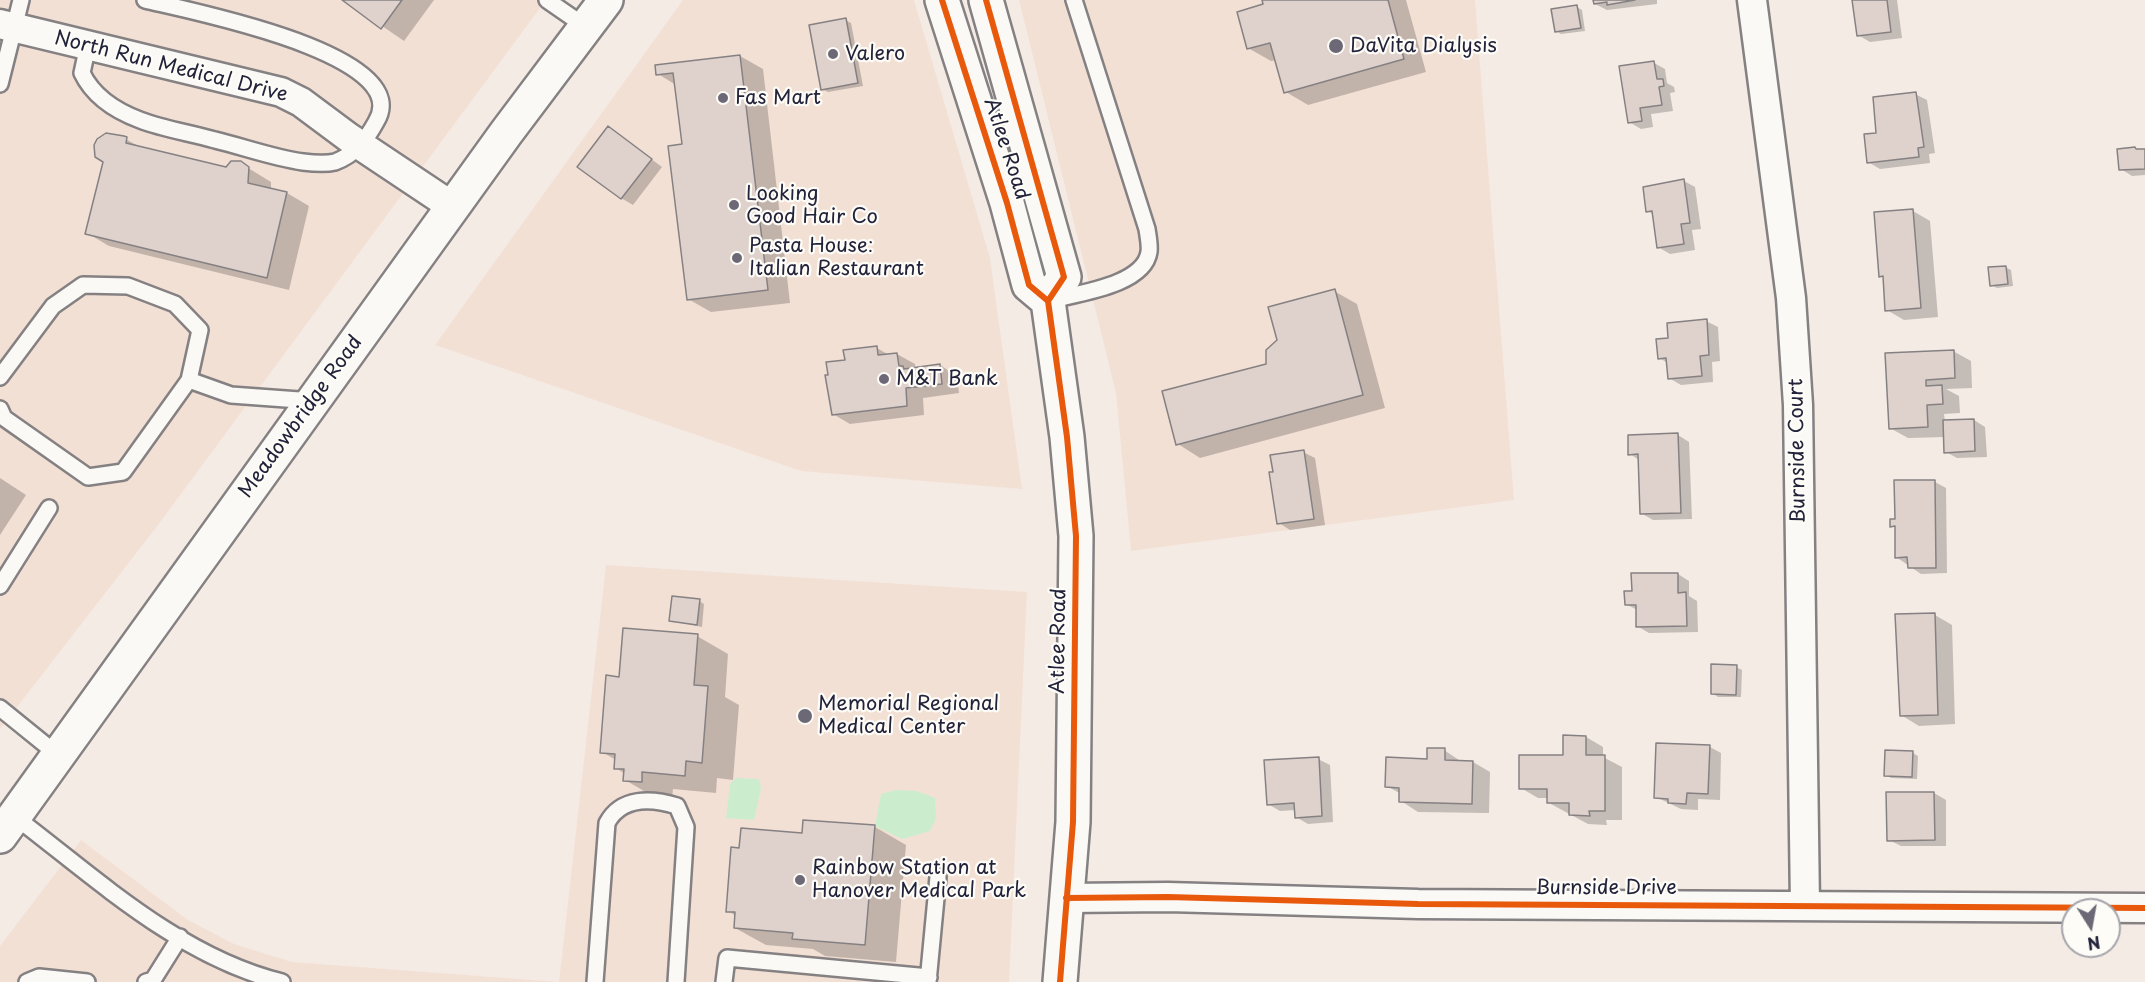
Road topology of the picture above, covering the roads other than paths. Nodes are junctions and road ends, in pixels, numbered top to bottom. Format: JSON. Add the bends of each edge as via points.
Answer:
{"nodes":[{"id":1,"x":21,"y":0,"type":"edge"},
{"id":2,"x":146,"y":0,"type":"edge"},
{"id":3,"x":547,"y":0,"type":"edge"},
{"id":4,"x":606,"y":0,"type":"edge"},
{"id":5,"x":942,"y":0,"type":"edge"},
{"id":6,"x":986,"y":0,"type":"edge"},
{"id":7,"x":1074,"y":0,"type":"edge"},
{"id":8,"x":1752,"y":0,"type":"edge"},
{"id":9,"x":7,"y":26,"type":"edge"},
{"id":10,"x":586,"y":27,"type":"junction"},
{"id":11,"x":88,"y":45,"type":"junction"},
{"id":12,"x":0,"y":84,"type":"edge"},
{"id":13,"x":362,"y":146,"type":"junction"},
{"id":14,"x":453,"y":207,"type":"junction"},
{"id":15,"x":1048,"y":301,"type":"junction"},
{"id":16,"x":0,"y":377,"type":"edge"},
{"id":17,"x":189,"y":380,"type":"junction"},
{"id":18,"x":313,"y":401,"type":"junction"},
{"id":19,"x":0,"y":409,"type":"edge"},
{"id":20,"x":50,"y":508,"type":"dead end"},
{"id":21,"x":0,"y":586,"type":"edge"},
{"id":22,"x":0,"y":708,"type":"edge"},
{"id":23,"x":58,"y":755,"type":"junction"},
{"id":24,"x":7,"y":826,"type":"edge"},
{"id":25,"x":938,"y":877,"type":"dead end"},
{"id":26,"x":1066,"y":898,"type":"junction"},
{"id":27,"x":1805,"y":905,"type":"junction"},
{"id":28,"x":2145,"y":908,"type":"edge"},
{"id":29,"x":180,"y":937,"type":"junction"},
{"id":30,"x":241,"y":976,"type":"edge"},
{"id":31,"x":928,"y":979,"type":"edge"},
{"id":32,"x":27,"y":982,"type":"edge"},
{"id":33,"x":87,"y":982,"type":"edge"},
{"id":34,"x":146,"y":982,"type":"edge"},
{"id":35,"x":282,"y":982,"type":"edge"},
{"id":36,"x":595,"y":982,"type":"edge"},
{"id":37,"x":676,"y":982,"type":"edge"},
{"id":38,"x":724,"y":982,"type":"edge"},
{"id":39,"x":1060,"y":982,"type":"edge"}],
"edges":[{"from":1,"to":9,"type":"lane"},
{"from":2,"to":13,"type":"lane","via":[[299,41],[344,60],[379,93],[382,105],[380,117]]},
{"from":3,"to":10,"type":"lane"},
{"from":4,"to":10,"type":"main road","name":"Meadowbridge Road"},
{"from":5,"to":15,"type":"main road","name":"Atlee Road","via":[[1029,285]]},
{"from":6,"to":15,"type":"main road","name":"Atlee Road","via":[[1065,277]]},
{"from":7,"to":15,"type":"lane","via":[[1147,229],[1149,253],[1142,268],[1127,280]]},
{"from":8,"to":27,"type":"street","name":"Burnside Court","via":[[1791,298],[1798,405]]},
{"from":9,"to":11,"type":"street","name":"North Run Medical Drive"},
{"from":9,"to":12,"type":"lane"},
{"from":10,"to":14,"type":"main road","name":"Meadowbridge Road"},
{"from":11,"to":13,"type":"street","name":"North Run Medical Drive","via":[[280,92],[301,102]]},
{"from":11,"to":13,"type":"lane","via":[[82,73],[89,87],[102,100],[140,120],[304,162],[334,162]]},
{"from":13,"to":14,"type":"street","name":"North Run Medical Drive"},
{"from":14,"to":18,"type":"main road","name":"Meadowbridge Road"},
{"from":15,"to":26,"type":"main road","name":"Atlee Road","via":[[1076,536],[1073,822]]},
{"from":16,"to":17,"type":"lane","via":[[53,306],[83,285],[128,286],[175,304],[200,330]]},
{"from":17,"to":18,"type":"lane","via":[[231,396]]},
{"from":17,"to":19,"type":"lane","via":[[123,472],[88,477],[4,418]]},
{"from":18,"to":23,"type":"main road","name":"Meadowbridge Road"},
{"from":20,"to":21,"type":"lane"},
{"from":22,"to":23,"type":"lane"},
{"from":23,"to":24,"type":"main road","name":"Meadowbridge Road"},
{"from":24,"to":29,"type":"lane"},
{"from":25,"to":31,"type":"lane"},
{"from":26,"to":27,"type":"street","name":"Burnside Drive"},
{"from":26,"to":39,"type":"main road","name":"Atlee Road"},
{"from":27,"to":28,"type":"street","name":"Burnside Drive"},
{"from":29,"to":30,"type":"lane"},
{"from":29,"to":34,"type":"lane","via":[[153,980]]},
{"from":30,"to":35,"type":"lane"},
{"from":31,"to":38,"type":"lane","via":[[727,958]]},
{"from":32,"to":33,"type":"lane","via":[[39,978]]},
{"from":36,"to":37,"type":"lane","via":[[607,824],[613,812],[634,801],[658,800],[677,806],[686,827]]}]}
